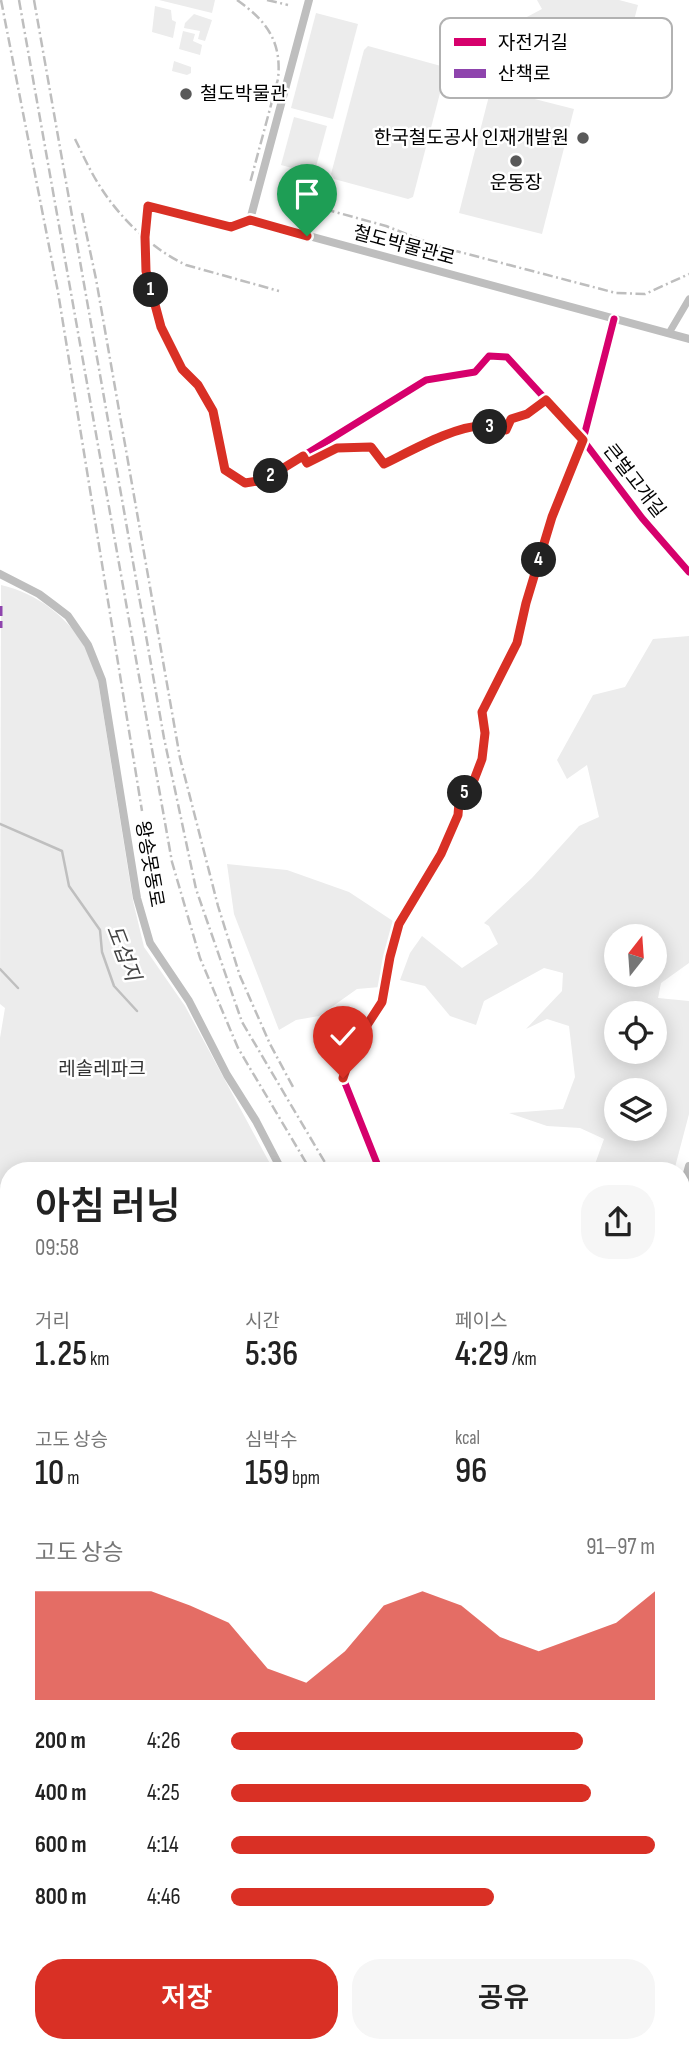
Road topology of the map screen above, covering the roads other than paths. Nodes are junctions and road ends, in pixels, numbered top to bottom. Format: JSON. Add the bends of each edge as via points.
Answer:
{"nodes":[{"id":1,"x":309,"y":0,"type":"edge"},
{"id":2,"x":250,"y":220,"type":"junction"},
{"id":3,"x":689,"y":299,"type":"edge"},
{"id":4,"x":614,"y":319,"type":"junction"},
{"id":5,"x":669,"y":332,"type":"junction"},
{"id":6,"x":689,"y":339,"type":"edge"},
{"id":7,"x":609,"y":340,"type":"tunnel mouth"},
{"id":8,"x":604,"y":359,"type":"tunnel mouth"},
{"id":9,"x":546,"y":400,"type":"junction"},
{"id":10,"x":583,"y":440,"type":"junction"},
{"id":11,"x":305,"y":459,"type":"junction"},
{"id":12,"x":689,"y":572,"type":"edge"},
{"id":13,"x":0,"y":574,"type":"edge"},
{"id":14,"x":277,"y":1162,"type":"edge"},
{"id":15,"x":376,"y":1162,"type":"edge"}],
"edges":[{"from":1,"to":2,"type":"street"},
{"from":2,"to":4,"type":"street","name":"철도박물관로"},
{"from":2,"to":11,"type":"street","via":[[231,227],[148,206],[146,271],[161,327],[182,369],[213,411],[225,470],[245,483],[264,480]]},
{"from":3,"to":5,"type":"street"},
{"from":4,"to":5,"type":"street","name":"철도박물관로"},
{"from":4,"to":7,"type":"street"},
{"from":5,"to":6,"type":"street","name":"철도박물관로"},
{"from":8,"to":10,"type":"street"},
{"from":9,"to":10,"type":"street","name":"큰벌고개길"},
{"from":9,"to":11,"type":"street","via":[[511,419],[506,430],[469,427],[384,464],[371,447],[337,448]]},
{"from":9,"to":11,"type":"street","name":"큰벌고개길","via":[[507,356],[489,356],[474,372],[426,380]]},
{"from":10,"to":12,"type":"street","name":"큰벌고개길"},
{"from":10,"to":15,"type":"street","via":[[552,517],[517,643],[482,712],[482,759],[459,802],[441,854],[399,924],[382,1002],[354,1045],[343,1078]]},
{"from":13,"to":14,"type":"street","name":"왕송못동로","via":[[68,616],[88,645],[102,680],[136,898],[150,943],[189,1001]]}]}
